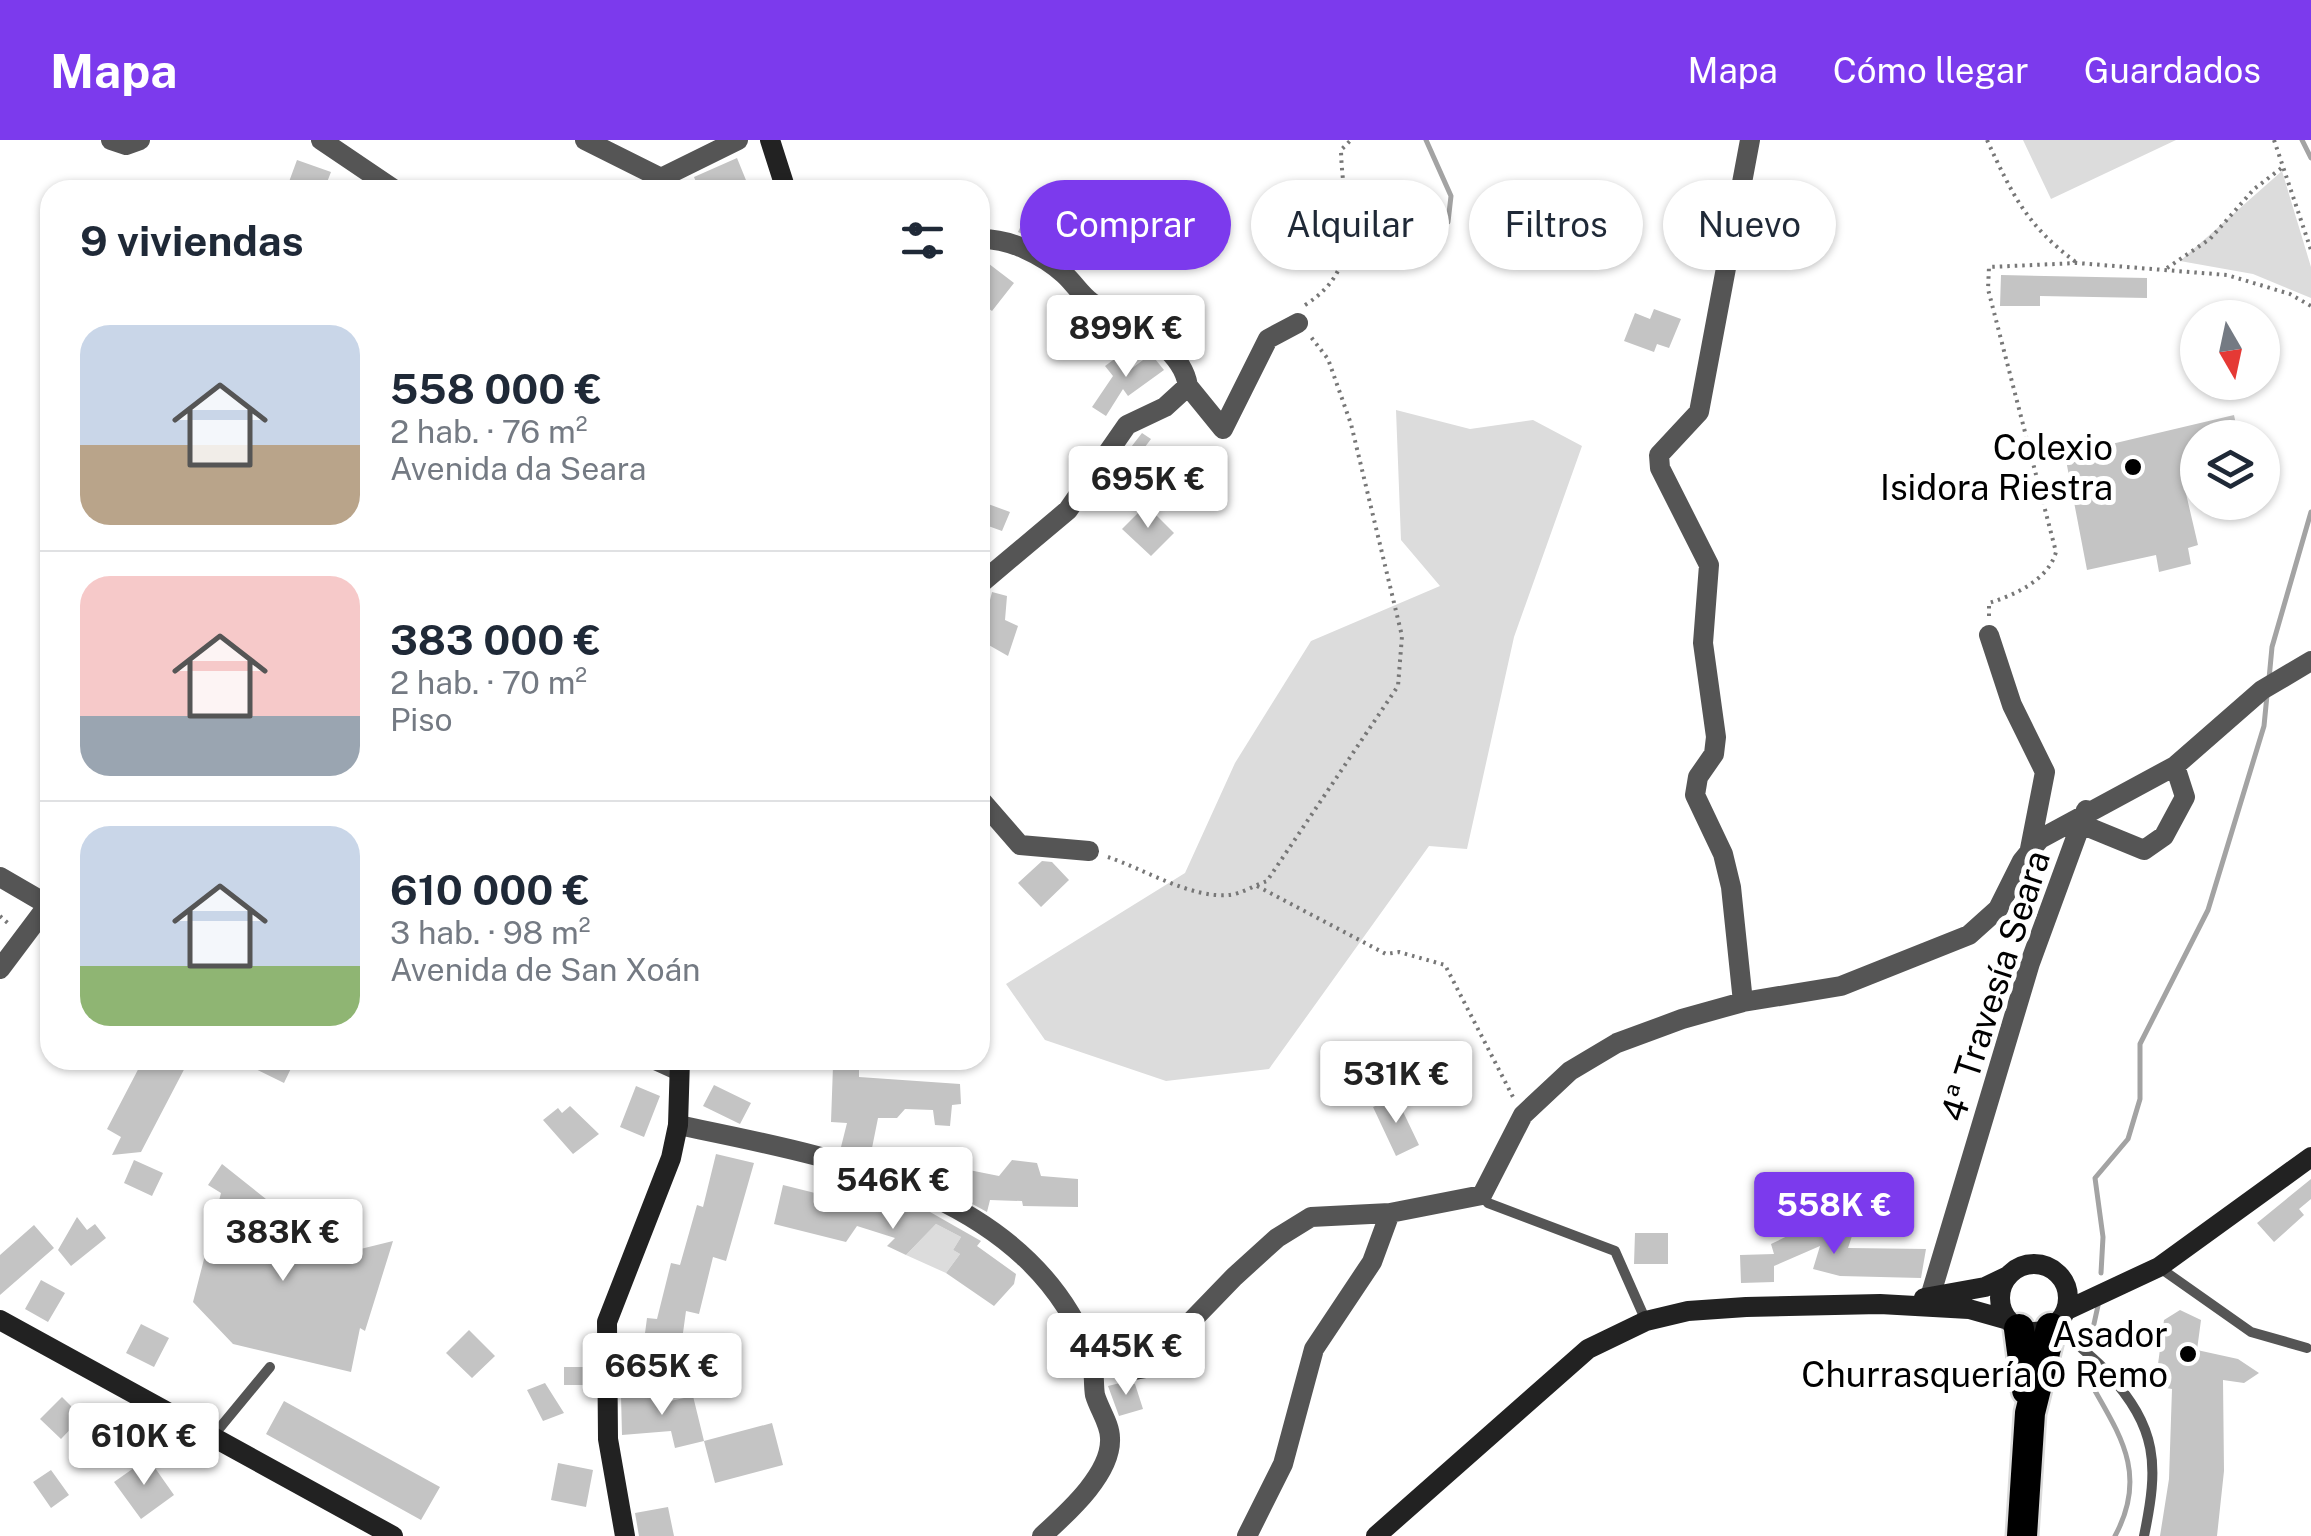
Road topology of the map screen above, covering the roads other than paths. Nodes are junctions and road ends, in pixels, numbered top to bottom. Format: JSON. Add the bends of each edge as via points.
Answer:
{"nodes":[{"id":1,"x":111,"y":140,"type":"edge"},
{"id":2,"x":140,"y":140,"type":"edge"},
{"id":3,"x":320,"y":140,"type":"edge"},
{"id":4,"x":586,"y":140,"type":"edge"},
{"id":5,"x":738,"y":140,"type":"edge"},
{"id":6,"x":770,"y":140,"type":"edge"},
{"id":7,"x":1750,"y":140,"type":"edge"},
{"id":8,"x":380,"y":180,"type":"edge"},
{"id":9,"x":657,"y":180,"type":"edge"},
{"id":10,"x":671,"y":180,"type":"edge"},
{"id":11,"x":783,"y":180,"type":"edge"},
{"id":12,"x":990,"y":240,"type":"edge"},
{"id":13,"x":1298,"y":323,"type":"road end"},
{"id":14,"x":1188,"y":386,"type":"junction"},
{"id":15,"x":990,"y":576,"type":"edge"},
{"id":16,"x":1989,"y":635,"type":"road end"},
{"id":17,"x":2311,"y":660,"type":"edge"},
{"id":18,"x":2175,"y":766,"type":"junction"},
{"id":19,"x":990,"y":810,"type":"edge"},
{"id":20,"x":2084,"y":818,"type":"junction"},
{"id":21,"x":2030,"y":849,"type":"junction"},
{"id":22,"x":1089,"y":851,"type":"road end"},
{"id":23,"x":0,"y":876,"type":"edge"},
{"id":24,"x":40,"y":900,"type":"edge"},
{"id":25,"x":40,"y":917,"type":"edge"},
{"id":26,"x":0,"y":968,"type":"edge"},
{"id":27,"x":1743,"y":1002,"type":"junction"},
{"id":28,"x":679,"y":1070,"type":"edge"},
{"id":29,"x":678,"y":1125,"type":"junction"},
{"id":30,"x":2311,"y":1156,"type":"edge"},
{"id":31,"x":1482,"y":1196,"type":"junction"},
{"id":32,"x":1390,"y":1214,"type":"junction"},
{"id":33,"x":2159,"y":1267,"type":"junction"},
{"id":34,"x":2008,"y":1276,"type":"junction"},
{"id":35,"x":2130,"y":1282,"type":"junction"},
{"id":36,"x":2065,"y":1283,"type":"junction"},
{"id":37,"x":1930,"y":1297,"type":"junction"},
{"id":38,"x":1880,"y":1304,"type":"junction"},
{"id":39,"x":0,"y":1320,"type":"edge"},
{"id":40,"x":2058,"y":1320,"type":"junction"},
{"id":41,"x":1646,"y":1321,"type":"junction"},
{"id":42,"x":2014,"y":1325,"type":"junction"},
{"id":43,"x":2307,"y":1348,"type":"dead end"},
{"id":44,"x":1092,"y":1358,"type":"junction"},
{"id":45,"x":270,"y":1367,"type":"dead end"},
{"id":46,"x":2030,"y":1413,"type":"junction"},
{"id":47,"x":212,"y":1436,"type":"junction"},
{"id":48,"x":393,"y":1536,"type":"edge"},
{"id":49,"x":626,"y":1536,"type":"edge"},
{"id":50,"x":1042,"y":1536,"type":"edge"},
{"id":51,"x":1247,"y":1536,"type":"edge"},
{"id":52,"x":1376,"y":1536,"type":"edge"},
{"id":53,"x":2022,"y":1536,"type":"edge"},
{"id":54,"x":2144,"y":1536,"type":"edge"}],
"edges":[{"from":1,"to":2,"type":"street"},
{"from":3,"to":8,"type":"street"},
{"from":4,"to":9,"type":"street"},
{"from":5,"to":10,"type":"street"},
{"from":6,"to":11,"type":"main road"},
{"from":7,"to":27,"type":"street","via":[[1698,412],[1660,456],[1709,565],[1703,643],[1716,737],[1694,795],[1731,887]]},
{"from":12,"to":14,"type":"street","via":[[1040,256],[1090,302],[1162,346]]},
{"from":13,"to":14,"type":"street","via":[[1268,339],[1223,429]]},
{"from":14,"to":15,"type":"street","via":[[1165,407],[1127,425],[1068,510]]},
{"from":16,"to":21,"type":"street","via":[[2012,705],[2045,772]]},
{"from":17,"to":18,"type":"street","name":"4ª Travesía Seara","via":[[2270,685]]},
{"from":18,"to":20,"type":"street","name":"4ª Travesía Seara"},
{"from":18,"to":20,"type":"street","via":[[2185,797],[2154,846],[2144,850]]},
{"from":19,"to":22,"type":"street","via":[[1020,845]]},
{"from":20,"to":21,"type":"street","name":"4ª Travesía Seara"},
{"from":20,"to":37,"type":"street","name":"4ª Travesía Seara","via":[[2030,964]]},
{"from":21,"to":27,"type":"street","name":"4ª Travesía Seara","via":[[1998,908],[1968,935],[1842,986]]},
{"from":23,"to":24,"type":"street"},
{"from":25,"to":26,"type":"street"},
{"from":27,"to":31,"type":"street","name":"4ª Travesía Seara","via":[[1616,1043],[1556,1081],[1522,1115]]},
{"from":28,"to":29,"type":"main road"},
{"from":29,"to":44,"type":"street","via":[[882,1174],[958,1208],[1011,1241],[1049,1282]]},
{"from":29,"to":49,"type":"main road","via":[[607,1322],[608,1439]]},
{"from":30,"to":33,"type":"main road"},
{"from":31,"to":32,"type":"street"},
{"from":31,"to":41,"type":"lane","via":[[1615,1251]]},
{"from":32,"to":44,"type":"street","via":[[1311,1218],[1277,1238],[1146,1368],[1129,1371]]},
{"from":32,"to":51,"type":"street","via":[[1372,1262],[1314,1348],[1283,1464]]},
{"from":33,"to":35,"type":"main road"},
{"from":33,"to":43,"type":"lane","via":[[2251,1332]]},
{"from":34,"to":36,"type":"main road","via":[[2038,1264]]},
{"from":34,"to":37,"type":"main road"},
{"from":34,"to":42,"type":"main road","via":[[2000,1293]]},
{"from":35,"to":36,"type":"main road"},
{"from":35,"to":40,"type":"main road"},
{"from":36,"to":40,"type":"main road"},
{"from":37,"to":38,"type":"main road"},
{"from":38,"to":41,"type":"main road","via":[[1708,1310]]},
{"from":38,"to":42,"type":"main road","via":[[1970,1309]]},
{"from":39,"to":47,"type":"main road"},
{"from":40,"to":42,"type":"main road","via":[[2035,1332]]},
{"from":40,"to":46,"type":"highway"},
{"from":40,"to":54,"type":"lane","via":[[2144,1418],[2154,1457]]},
{"from":41,"to":52,"type":"main road","via":[[1588,1350]]},
{"from":42,"to":46,"type":"highway"},
{"from":44,"to":50,"type":"street","via":[[1110,1437],[1106,1461]]},
{"from":45,"to":47,"type":"lane"},
{"from":46,"to":53,"type":"highway"},
{"from":47,"to":48,"type":"main road"}]}
